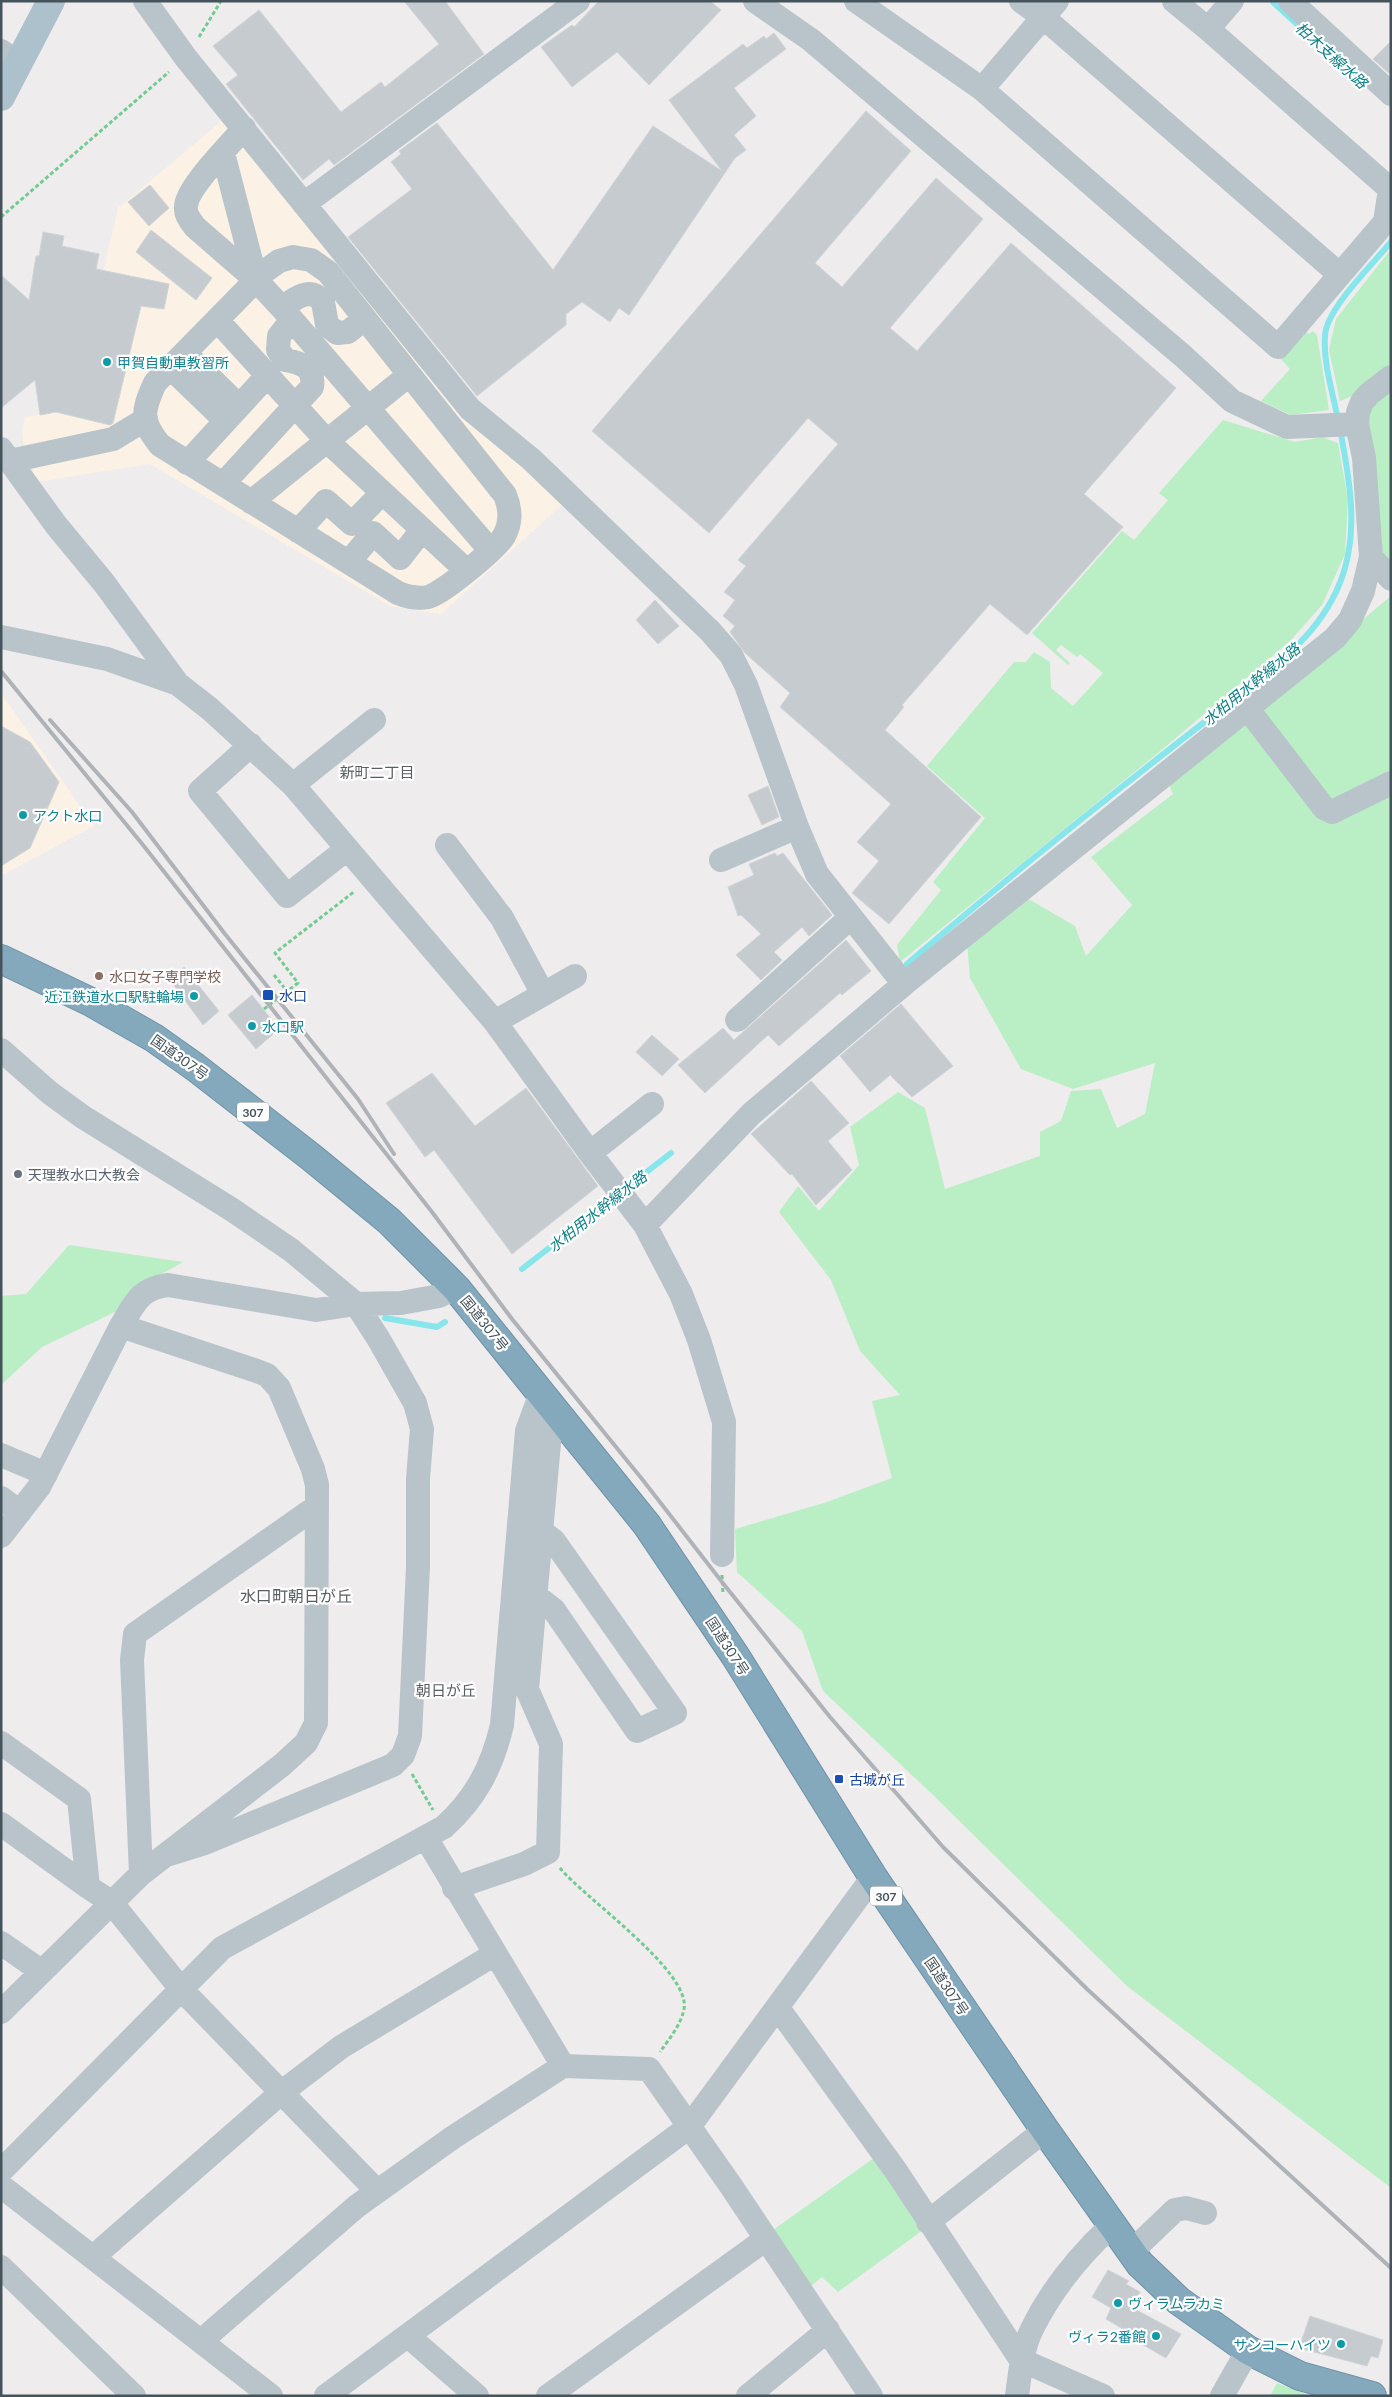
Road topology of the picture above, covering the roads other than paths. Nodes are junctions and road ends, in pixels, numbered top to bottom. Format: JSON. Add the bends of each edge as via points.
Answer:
{"nodes":[{"id":1,"x":50,"y":1,"type":"edge"},
{"id":2,"x":145,"y":1,"type":"edge"},
{"id":3,"x":578,"y":1,"type":"edge"},
{"id":4,"x":755,"y":1,"type":"edge"},
{"id":5,"x":856,"y":1,"type":"edge"},
{"id":6,"x":1021,"y":1,"type":"edge"},
{"id":7,"x":1174,"y":1,"type":"edge"},
{"id":8,"x":1232,"y":1,"type":"edge"},
{"id":9,"x":1290,"y":1,"type":"edge"},
{"id":10,"x":1050,"y":9,"type":"edge"},
{"id":11,"x":1208,"y":29,"type":"junction"},
{"id":12,"x":10,"y":57,"type":"edge"},
{"id":13,"x":982,"y":89,"type":"junction"},
{"id":14,"x":1391,"y":94,"type":"edge"},
{"id":15,"x":1,"y":96,"type":"edge"},
{"id":16,"x":244,"y":128,"type":"junction"},
{"id":17,"x":223,"y":152,"type":"junction"},
{"id":18,"x":304,"y":204,"type":"junction"},
{"id":19,"x":1339,"y":274,"type":"junction"},
{"id":20,"x":256,"y":280,"type":"junction"},
{"id":21,"x":287,"y":314,"type":"junction"},
{"id":22,"x":364,"y":318,"type":"junction"},
{"id":23,"x":217,"y":320,"type":"junction"},
{"id":24,"x":178,"y":360,"type":"junction"},
{"id":25,"x":408,"y":375,"type":"junction"},
{"id":26,"x":268,"y":376,"type":"junction"},
{"id":27,"x":1391,"y":377,"type":"edge"},
{"id":28,"x":295,"y":406,"type":"junction"},
{"id":29,"x":368,"y":408,"type":"junction"},
{"id":30,"x":232,"y":413,"type":"junction"},
{"id":31,"x":146,"y":419,"type":"junction"},
{"id":32,"x":1346,"y":424,"type":"junction"},
{"id":33,"x":327,"y":441,"type":"junction"},
{"id":34,"x":6,"y":455,"type":"edge"},
{"id":35,"x":187,"y":463,"type":"junction"},
{"id":36,"x":223,"y":484,"type":"junction"},
{"id":37,"x":382,"y":493,"type":"junction"},
{"id":38,"x":250,"y":502,"type":"junction"},
{"id":39,"x":422,"y":530,"type":"junction"},
{"id":40,"x":298,"y":531,"type":"junction"},
{"id":41,"x":490,"y":550,"type":"junction"},
{"id":42,"x":1371,"y":557,"type":"junction"},
{"id":43,"x":349,"y":562,"type":"junction"},
{"id":44,"x":467,"y":570,"type":"junction"},
{"id":45,"x":1391,"y":579,"type":"edge"},
{"id":46,"x":1,"y":637,"type":"edge"},
{"id":47,"x":178,"y":684,"type":"junction"},
{"id":48,"x":1247,"y":708,"type":"junction"},
{"id":49,"x":374,"y":720,"type":"dead end"},
{"id":50,"x":251,"y":745,"type":"junction"},
{"id":51,"x":1391,"y":783,"type":"edge"},
{"id":52,"x":293,"y":785,"type":"junction"},
{"id":53,"x":797,"y":827,"type":"junction"},
{"id":54,"x":447,"y":845,"type":"dead end"},
{"id":55,"x":347,"y":850,"type":"junction"},
{"id":56,"x":721,"y":860,"type":"dead end"},
{"id":57,"x":851,"y":917,"type":"junction"},
{"id":58,"x":1,"y":959,"type":"edge"},
{"id":59,"x":575,"y":976,"type":"dead end"},
{"id":60,"x":904,"y":984,"type":"junction"},
{"id":61,"x":544,"y":994,"type":"junction"},
{"id":62,"x":737,"y":1020,"type":"dead end"},
{"id":63,"x":495,"y":1022,"type":"junction"},
{"id":64,"x":1,"y":1050,"type":"edge"},
{"id":65,"x":652,"y":1104,"type":"dead end"},
{"id":66,"x":590,"y":1153,"type":"junction"},
{"id":67,"x":645,"y":1225,"type":"junction"},
{"id":68,"x":456,"y":1288,"type":"junction"},
{"id":69,"x":356,"y":1304,"type":"junction"},
{"id":70,"x":121,"y":1326,"type":"junction"},
{"id":71,"x":541,"y":1393,"type":"junction"},
{"id":72,"x":1,"y":1455,"type":"edge"},
{"id":73,"x":46,"y":1474,"type":"junction"},
{"id":74,"x":1,"y":1498,"type":"edge"},
{"id":75,"x":316,"y":1507,"type":"junction"},
{"id":76,"x":20,"y":1512,"type":"junction"},
{"id":77,"x":540,"y":1530,"type":"junction"},
{"id":78,"x":1,"y":1536,"type":"edge"},
{"id":79,"x":722,"y":1555,"type":"dead end"},
{"id":80,"x":536,"y":1596,"type":"junction"},
{"id":81,"x":1,"y":1742,"type":"edge"},
{"id":82,"x":1,"y":1824,"type":"edge"},
{"id":83,"x":426,"y":1838,"type":"junction"},
{"id":84,"x":166,"y":1855,"type":"junction"},
{"id":85,"x":141,"y":1874,"type":"junction"},
{"id":86,"x":872,"y":1877,"type":"junction"},
{"id":87,"x":88,"y":1887,"type":"junction"},
{"id":88,"x":454,"y":1888,"type":"junction"},
{"id":89,"x":111,"y":1902,"type":"junction"},
{"id":90,"x":1,"y":1943,"type":"edge"},
{"id":91,"x":495,"y":1954,"type":"junction"},
{"id":92,"x":41,"y":1971,"type":"junction"},
{"id":93,"x":181,"y":1989,"type":"junction"},
{"id":94,"x":778,"y":2008,"type":"junction"},
{"id":95,"x":1,"y":2012,"type":"edge"},
{"id":96,"x":563,"y":2066,"type":"junction"},
{"id":97,"x":282,"y":2092,"type":"junction"},
{"id":98,"x":689,"y":2127,"type":"junction"},
{"id":99,"x":1045,"y":2130,"type":"junction"},
{"id":100,"x":1,"y":2171,"type":"edge"},
{"id":101,"x":1,"y":2186,"type":"edge"},
{"id":102,"x":377,"y":2191,"type":"junction"},
{"id":103,"x":1205,"y":2213,"type":"dead end"},
{"id":104,"x":928,"y":2222,"type":"junction"},
{"id":105,"x":1112,"y":2226,"type":"junction"},
{"id":106,"x":766,"y":2239,"type":"junction"},
{"id":107,"x":1131,"y":2252,"type":"junction"},
{"id":108,"x":93,"y":2257,"type":"junction"},
{"id":109,"x":1,"y":2267,"type":"edge"},
{"id":110,"x":828,"y":2330,"type":"junction"},
{"id":111,"x":408,"y":2336,"type":"junction"},
{"id":112,"x":201,"y":2341,"type":"junction"},
{"id":113,"x":1248,"y":2350,"type":"junction"},
{"id":114,"x":1021,"y":2360,"type":"junction"},
{"id":115,"x":1327,"y":2390,"type":"edge"},
{"id":116,"x":134,"y":2396,"type":"edge"},
{"id":117,"x":271,"y":2396,"type":"edge"},
{"id":118,"x":326,"y":2396,"type":"edge"},
{"id":119,"x":477,"y":2396,"type":"edge"},
{"id":120,"x":548,"y":2396,"type":"edge"},
{"id":121,"x":748,"y":2396,"type":"edge"},
{"id":122,"x":871,"y":2396,"type":"edge"},
{"id":123,"x":1017,"y":2396,"type":"edge"},
{"id":124,"x":1103,"y":2396,"type":"edge"},
{"id":125,"x":1222,"y":2396,"type":"edge"},
{"id":126,"x":1372,"y":2396,"type":"edge"}],
"edges":[{"from":1,"to":12,"type":"main road"},
{"from":2,"to":16,"type":"street","via":[[186,58]]},
{"from":3,"to":18,"type":"street"},
{"from":4,"to":32,"type":"street","via":[[811,40],[1232,401],[1287,428]]},
{"from":5,"to":13,"type":"street"},
{"from":6,"to":10,"type":"street"},
{"from":7,"to":11,"type":"street"},
{"from":8,"to":11,"type":"street"},
{"from":9,"to":14,"type":"street"},
{"from":10,"to":13,"type":"street"},
{"from":10,"to":19,"type":"street"},
{"from":11,"to":19,"type":"street","via":[[1390,189],[1385,222]]},
{"from":12,"to":15,"type":"main road"},
{"from":13,"to":19,"type":"street","via":[[1278,347]]},
{"from":16,"to":17,"type":"street"},
{"from":16,"to":18,"type":"street"},
{"from":17,"to":20,"type":"street"},
{"from":17,"to":20,"type":"street","via":[[189,195],[187,217]]},
{"from":18,"to":53,"type":"street","via":[[470,408],[531,459],[731,655],[746,685]]},
{"from":20,"to":21,"type":"street"},
{"from":20,"to":22,"type":"street","via":[[271,265],[285,258],[311,260],[328,272]]},
{"from":20,"to":23,"type":"street"},
{"from":21,"to":22,"type":"street","via":[[301,295],[316,296],[324,302],[327,325],[337,333],[348,332]]},
{"from":21,"to":28,"type":"street","via":[[278,350],[285,360],[308,368],[313,380],[309,392]]},
{"from":21,"to":29,"type":"street"},
{"from":22,"to":25,"type":"street"},
{"from":23,"to":24,"type":"street"},
{"from":23,"to":26,"type":"street"},
{"from":24,"to":30,"type":"street"},
{"from":24,"to":30,"type":"street","via":[[219,374]]},
{"from":24,"to":31,"type":"street","via":[[155,384],[144,407]]},
{"from":25,"to":29,"type":"street"},
{"from":25,"to":41,"type":"street","via":[[505,495],[510,506],[507,528]]},
{"from":26,"to":28,"type":"street"},
{"from":26,"to":30,"type":"street"},
{"from":27,"to":32,"type":"street","via":[[1362,402]]},
{"from":28,"to":33,"type":"street"},
{"from":28,"to":36,"type":"street"},
{"from":29,"to":33,"type":"street"},
{"from":29,"to":41,"type":"street"},
{"from":30,"to":35,"type":"street"},
{"from":31,"to":34,"type":"street","via":[[113,439]]},
{"from":31,"to":35,"type":"street","via":[[147,429],[160,446]]},
{"from":32,"to":42,"type":"street","via":[[1364,458]]},
{"from":33,"to":37,"type":"street"},
{"from":33,"to":38,"type":"street"},
{"from":34,"to":47,"type":"street"},
{"from":35,"to":36,"type":"street"},
{"from":36,"to":38,"type":"street"},
{"from":37,"to":39,"type":"street"},
{"from":37,"to":40,"type":"street","via":[[352,524],[326,501]]},
{"from":38,"to":40,"type":"street"},
{"from":39,"to":43,"type":"street","via":[[400,558],[373,533]]},
{"from":39,"to":44,"type":"street"},
{"from":40,"to":43,"type":"street"},
{"from":41,"to":44,"type":"street"},
{"from":42,"to":45,"type":"street"},
{"from":42,"to":48,"type":"street","via":[[1363,591],[1350,620],[1335,638]]},
{"from":43,"to":44,"type":"street","via":[[398,593],[420,598],[440,594]]},
{"from":46,"to":47,"type":"street","via":[[88,655]]},
{"from":47,"to":50,"type":"street"},
{"from":48,"to":51,"type":"street","via":[[1324,808],[1332,812],[1342,809]]},
{"from":48,"to":60,"type":"street"},
{"from":49,"to":52,"type":"street"},
{"from":50,"to":52,"type":"street"},
{"from":50,"to":55,"type":"street","via":[[200,791],[287,896]]},
{"from":52,"to":55,"type":"street"},
{"from":53,"to":56,"type":"street"},
{"from":53,"to":57,"type":"street","via":[[817,874]]},
{"from":54,"to":61,"type":"street","via":[[502,918]]},
{"from":55,"to":63,"type":"street"},
{"from":57,"to":60,"type":"street"},
{"from":57,"to":62,"type":"street"},
{"from":58,"to":68,"type":"highway","name":"国道307号","number":"307","via":[[91,1002],[195,1066],[388,1221]]},
{"from":59,"to":61,"type":"street"},
{"from":60,"to":67,"type":"street","via":[[751,1114]]},
{"from":61,"to":63,"type":"street"},
{"from":63,"to":66,"type":"street"},
{"from":64,"to":69,"type":"street","via":[[82,1117],[284,1244]]},
{"from":65,"to":66,"type":"street"},
{"from":66,"to":67,"type":"street"},
{"from":67,"to":79,"type":"street","via":[[681,1294],[724,1422]]},
{"from":68,"to":69,"type":"street","via":[[439,1296],[401,1303]]},
{"from":68,"to":71,"type":"highway","name":"国道307号","number":"307"},
{"from":69,"to":70,"type":"street","via":[[316,1310],[168,1285],[144,1292]]},
{"from":69,"to":84,"type":"street","via":[[415,1403],[422,1429],[410,1736],[403,1754],[393,1765],[206,1843]]},
{"from":70,"to":73,"type":"street"},
{"from":70,"to":75,"type":"street","via":[[267,1375],[279,1388],[313,1469],[317,1485]]},
{"from":71,"to":77,"type":"street","via":[[550,1432]]},
{"from":71,"to":83,"type":"street","via":[[527,1430],[510,1650],[502,1725],[495,1755],[470,1800],[444,1827]]},
{"from":71,"to":86,"type":"highway","name":"国道307号","number":"307","via":[[647,1525],[736,1657]]},
{"from":72,"to":73,"type":"street"},
{"from":73,"to":76,"type":"street"},
{"from":74,"to":76,"type":"street"},
{"from":75,"to":84,"type":"street","via":[[316,1723],[306,1743],[282,1765]]},
{"from":75,"to":85,"type":"street","via":[[136,1634],[132,1660]]},
{"from":76,"to":78,"type":"street"},
{"from":77,"to":80,"type":"street"},
{"from":77,"to":80,"type":"street","via":[[554,1541],[675,1713],[637,1731],[554,1610]]},
{"from":80,"to":88,"type":"street","via":[[527,1688],[551,1744],[548,1852],[524,1864]]},
{"from":81,"to":87,"type":"street","via":[[79,1799]]},
{"from":82,"to":87,"type":"street"},
{"from":83,"to":88,"type":"street"},
{"from":83,"to":93,"type":"street","via":[[236,1939],[210,1958]]},
{"from":84,"to":85,"type":"street"},
{"from":85,"to":89,"type":"street"},
{"from":86,"to":94,"type":"street"},
{"from":86,"to":99,"type":"highway","name":"国道307号","number":"307"},
{"from":87,"to":89,"type":"street"},
{"from":88,"to":91,"type":"street"},
{"from":89,"to":92,"type":"street"},
{"from":89,"to":93,"type":"street"},
{"from":90,"to":92,"type":"street"},
{"from":91,"to":96,"type":"street"},
{"from":91,"to":97,"type":"street","via":[[341,2047]]},
{"from":92,"to":95,"type":"street"},
{"from":93,"to":97,"type":"street"},
{"from":93,"to":100,"type":"street"},
{"from":94,"to":98,"type":"street"},
{"from":94,"to":104,"type":"street","via":[[896,2171]]},
{"from":96,"to":98,"type":"street","via":[[649,2069]]},
{"from":96,"to":102,"type":"street"},
{"from":97,"to":102,"type":"street"},
{"from":97,"to":108,"type":"street"},
{"from":98,"to":106,"type":"street"},
{"from":98,"to":111,"type":"street"},
{"from":99,"to":104,"type":"street"},
{"from":99,"to":105,"type":"highway","name":"国道307号","number":"307"},
{"from":101,"to":108,"type":"street"},
{"from":102,"to":112,"type":"street"},
{"from":103,"to":107,"type":"street","via":[[1186,2208],[1175,2210]]},
{"from":104,"to":114,"type":"street"},
{"from":105,"to":107,"type":"highway","name":"国道307号","number":"307"},
{"from":105,"to":114,"type":"street","via":[[1086,2250],[1057,2288],[1031,2329]]},
{"from":106,"to":110,"type":"street"},
{"from":106,"to":120,"type":"street"},
{"from":107,"to":113,"type":"highway","name":"国道307号","number":"307","via":[[1179,2301]]},
{"from":108,"to":112,"type":"street"},
{"from":109,"to":116,"type":"street"},
{"from":110,"to":121,"type":"street"},
{"from":110,"to":122,"type":"street"},
{"from":111,"to":118,"type":"street"},
{"from":111,"to":119,"type":"street"},
{"from":112,"to":117,"type":"street"},
{"from":113,"to":115,"type":"highway","name":"国道307号","number":"307"},
{"from":113,"to":125,"type":"street"},
{"from":114,"to":123,"type":"street"},
{"from":114,"to":124,"type":"street"},
{"from":115,"to":126,"type":"highway","name":"国道307号","number":"307"}]}
